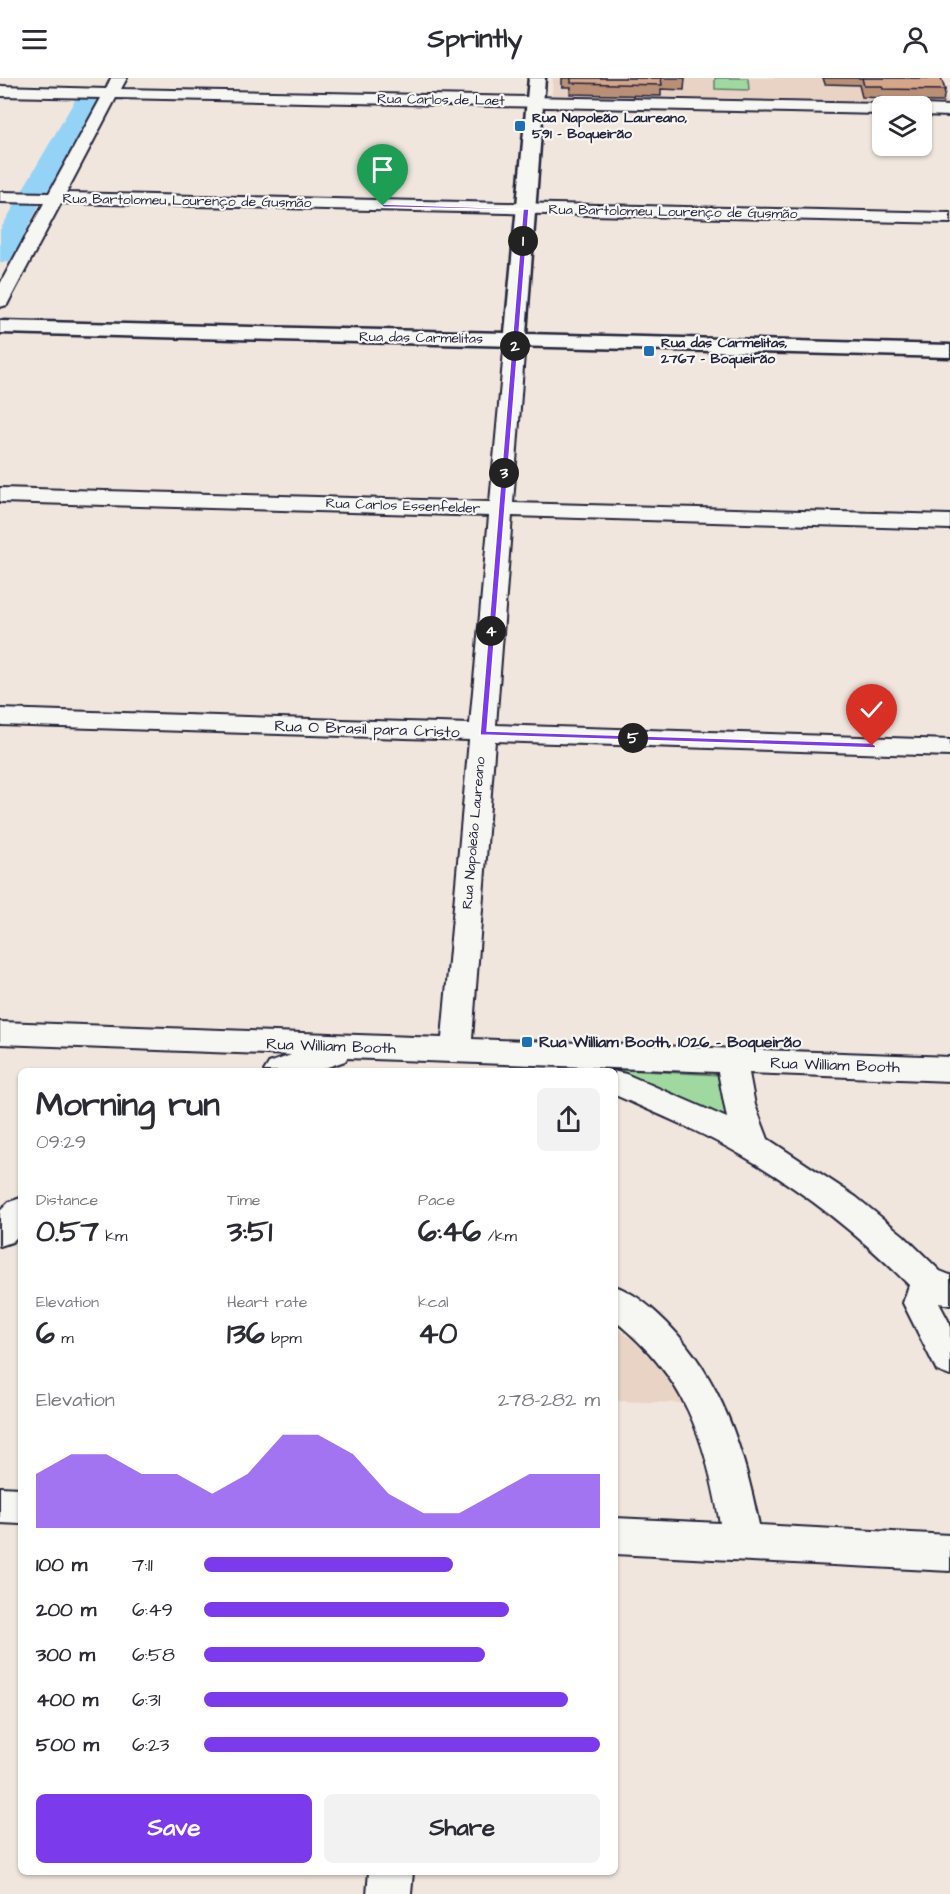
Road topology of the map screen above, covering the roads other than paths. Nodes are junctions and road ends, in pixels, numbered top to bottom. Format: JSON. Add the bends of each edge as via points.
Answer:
{"nodes":[{"id":1,"x":118,"y":78,"type":"edge"},
{"id":2,"x":537,"y":78,"type":"edge"},
{"id":3,"x":0,"y":92,"type":"edge"},
{"id":4,"x":110,"y":94,"type":"junction"},
{"id":5,"x":535,"y":102,"type":"junction"},
{"id":6,"x":872,"y":109,"type":"edge"},
{"id":7,"x":932,"y":110,"type":"edge"},
{"id":8,"x":950,"y":111,"type":"edge"},
{"id":9,"x":0,"y":197,"type":"edge"},
{"id":10,"x":54,"y":198,"type":"junction"},
{"id":11,"x":526,"y":209,"type":"junction"},
{"id":12,"x":950,"y":218,"type":"edge"},
{"id":13,"x":0,"y":301,"type":"edge"},
{"id":14,"x":0,"y":327,"type":"edge"},
{"id":15,"x":515,"y":340,"type":"junction"},
{"id":16,"x":950,"y":351,"type":"edge"},
{"id":17,"x":0,"y":495,"type":"edge"},
{"id":18,"x":501,"y":509,"type":"junction"},
{"id":19,"x":950,"y":522,"type":"edge"},
{"id":20,"x":0,"y":717,"type":"edge"},
{"id":21,"x":483,"y":733,"type":"junction"},
{"id":22,"x":950,"y":748,"type":"edge"},
{"id":23,"x":0,"y":1033,"type":"edge"},
{"id":24,"x":356,"y":1047,"type":"junction"},
{"id":25,"x":538,"y":1054,"type":"junction"},
{"id":26,"x":442,"y":1057,"type":"edge"},
{"id":27,"x":733,"y":1061,"type":"junction"},
{"id":28,"x":290,"y":1068,"type":"edge"},
{"id":29,"x":578,"y":1068,"type":"edge"},
{"id":30,"x":950,"y":1069,"type":"edge"},
{"id":31,"x":618,"y":1083,"type":"edge"},
{"id":32,"x":755,"y":1147,"type":"junction"},
{"id":33,"x":18,"y":1215,"type":"edge"},
{"id":34,"x":0,"y":1232,"type":"edge"},
{"id":35,"x":943,"y":1280,"type":"edge"},
{"id":36,"x":618,"y":1303,"type":"edge"},
{"id":37,"x":950,"y":1360,"type":"edge"},
{"id":38,"x":0,"y":1505,"type":"edge"},
{"id":39,"x":18,"y":1506,"type":"edge"},
{"id":40,"x":618,"y":1536,"type":"edge"},
{"id":41,"x":742,"y":1543,"type":"junction"},
{"id":42,"x":950,"y":1553,"type":"edge"},
{"id":43,"x":391,"y":1875,"type":"edge"},
{"id":44,"x":389,"y":1894,"type":"edge"}],
"edges":[{"from":1,"to":4,"type":"street"},
{"from":2,"to":5,"type":"street","name":"Rua Napoleão Laureano"},
{"from":3,"to":4,"type":"street","name":"Rua Carlos de Laet"},
{"from":4,"to":5,"type":"street","name":"Rua Carlos de Laet"},
{"from":4,"to":10,"type":"street"},
{"from":5,"to":6,"type":"street","name":"Rua Carlos de Laet"},
{"from":5,"to":11,"type":"street","name":"Rua Napoleão Laureano"},
{"from":7,"to":8,"type":"street"},
{"from":9,"to":10,"type":"street","name":"Rua Bartolomeu Lourenço de Gusmão"},
{"from":10,"to":11,"type":"street","name":"Rua Bartolomeu Lourenço de Gusmão"},
{"from":10,"to":13,"type":"street"},
{"from":11,"to":12,"type":"street","name":"Rua Bartolomeu Lourenço de Gusmão"},
{"from":11,"to":15,"type":"street","name":"Rua Napoleão Laureano"},
{"from":14,"to":15,"type":"street","name":"Rua das Carmelitas"},
{"from":15,"to":16,"type":"street","name":"Rua das Carmelitas"},
{"from":15,"to":18,"type":"street","name":"Rua Napoleão Laureano"},
{"from":17,"to":18,"type":"street","name":"Rua Carlos Essenfelder"},
{"from":18,"to":19,"type":"street","name":"Rua Carlos Essenfelder"},
{"from":18,"to":21,"type":"street","name":"Rua Napoleão Laureano"},
{"from":20,"to":21,"type":"street","name":"Rua O Brasil para Cristo"},
{"from":21,"to":22,"type":"street","name":"Rua O Brasil para Cristo"},
{"from":21,"to":26,"type":"street","name":"Rua Napoleão Laureano"},
{"from":23,"to":24,"type":"street","name":"Rua William Booth"},
{"from":24,"to":26,"type":"street","name":"Rua William Booth"},
{"from":24,"to":28,"type":"street"},
{"from":25,"to":26,"type":"street","name":"Rua William Booth"},
{"from":25,"to":27,"type":"street","name":"Rua William Booth"},
{"from":25,"to":29,"type":"street"},
{"from":27,"to":30,"type":"street","name":"Rua William Booth"},
{"from":27,"to":32,"type":"street","via":[[734,1089]]},
{"from":31,"to":32,"type":"street"},
{"from":32,"to":35,"type":"street"},
{"from":33,"to":34,"type":"street"},
{"from":35,"to":37,"type":"street","via":[[921,1304]]},
{"from":36,"to":41,"type":"street","via":[[662,1338],[696,1383],[717,1429],[731,1478]]},
{"from":38,"to":39,"type":"street"},
{"from":40,"to":41,"type":"street"},
{"from":41,"to":42,"type":"street"},
{"from":43,"to":44,"type":"street"}]}
